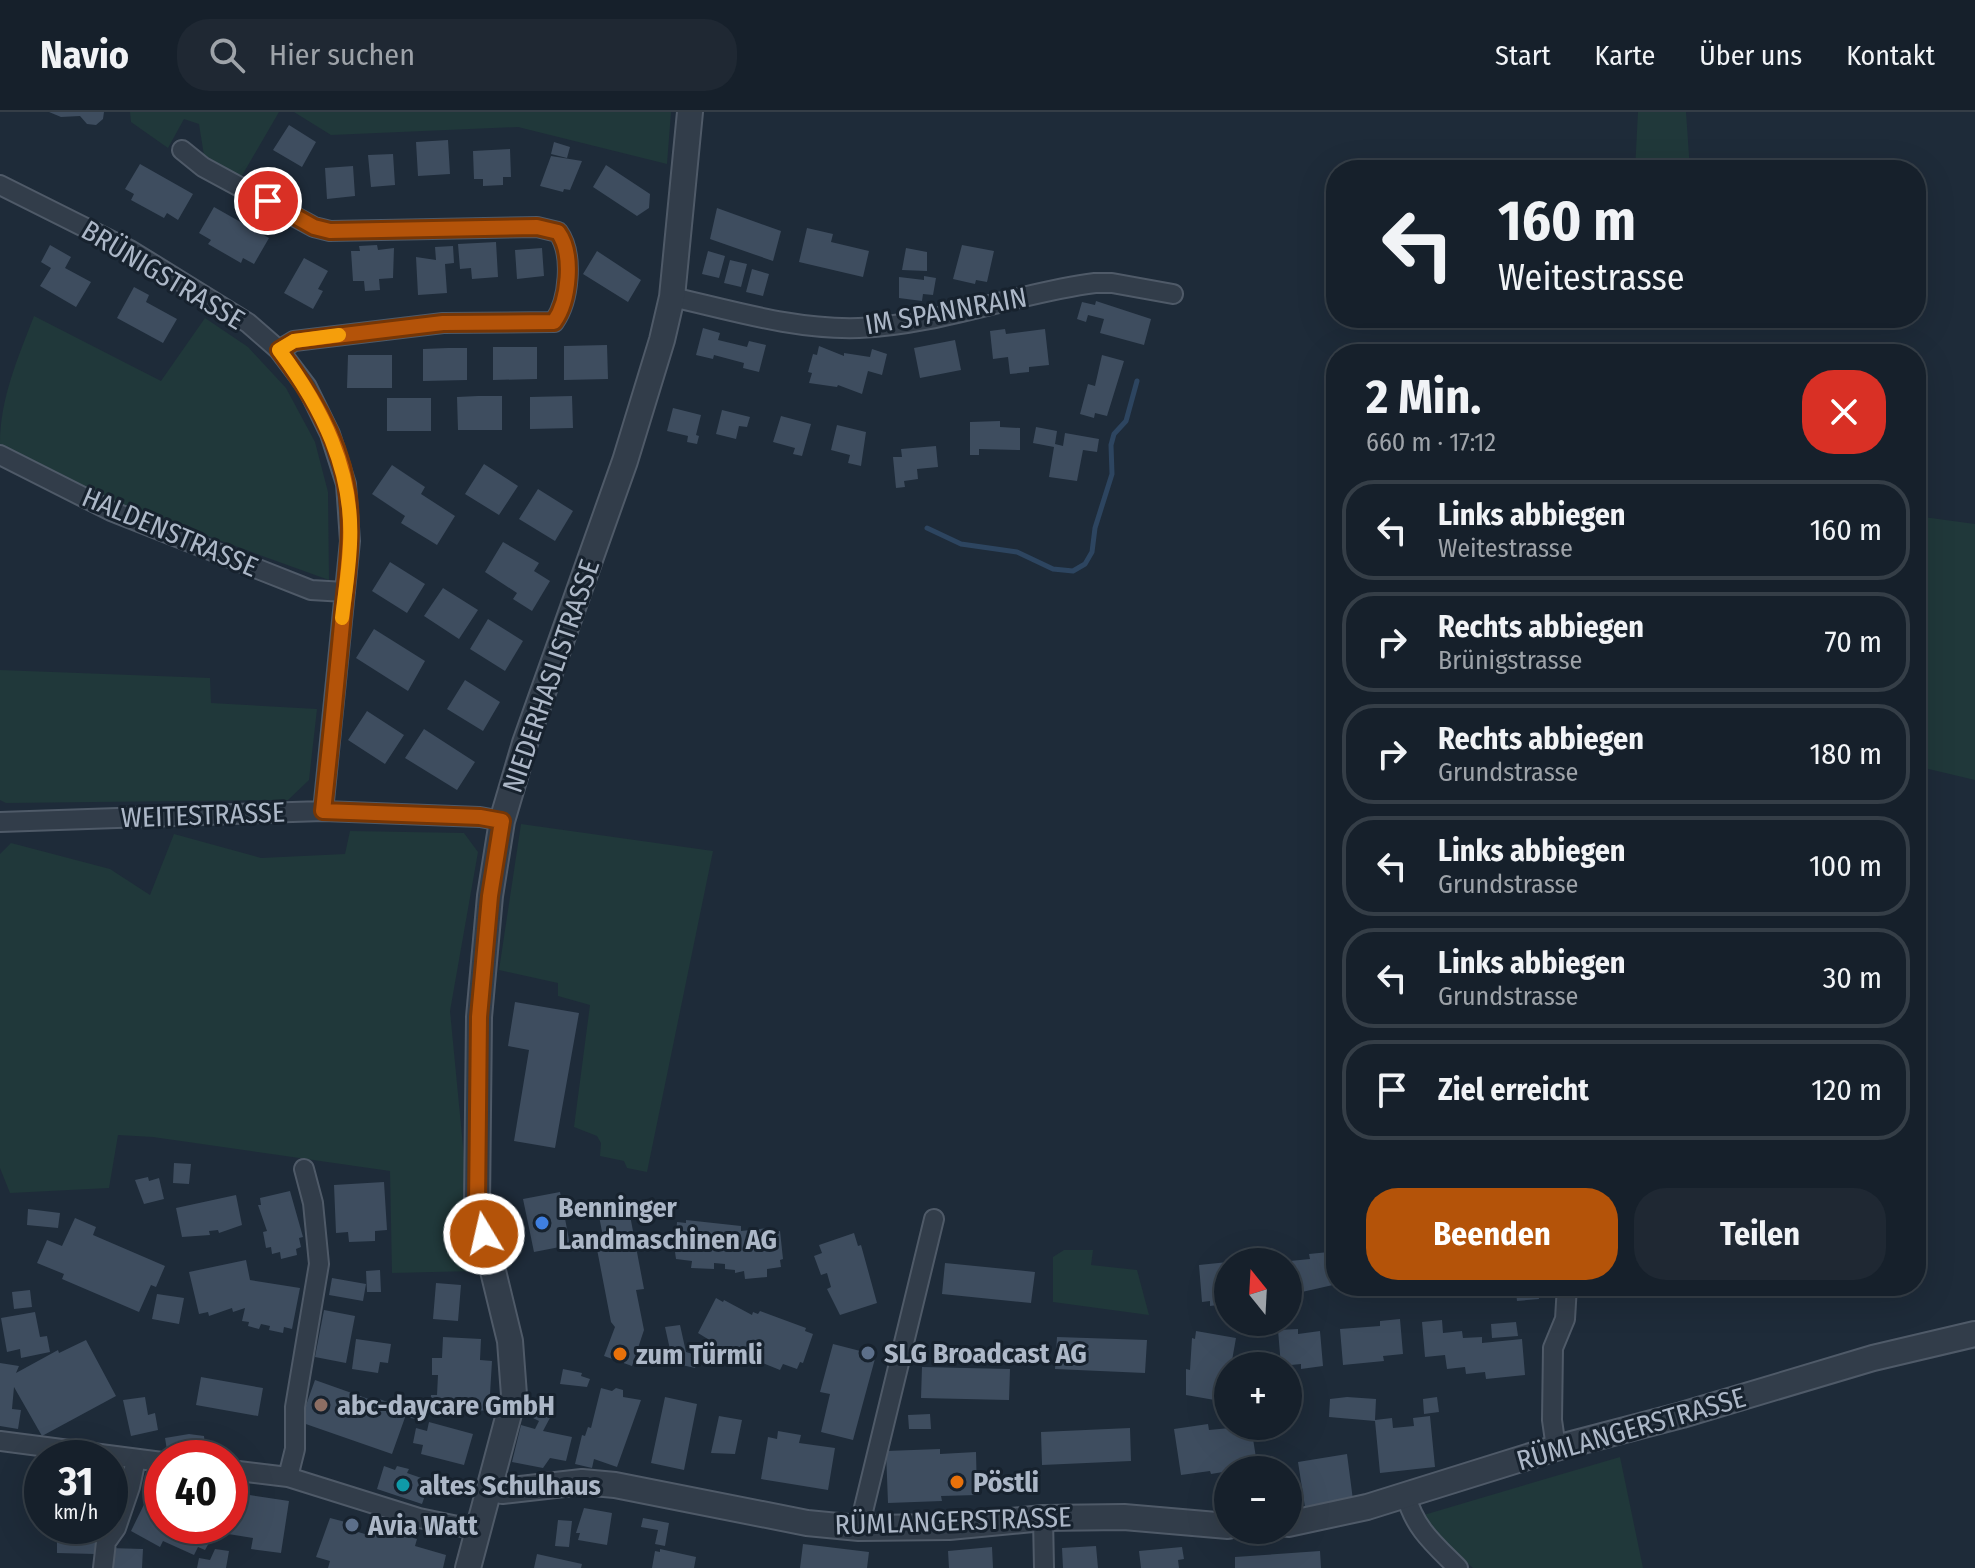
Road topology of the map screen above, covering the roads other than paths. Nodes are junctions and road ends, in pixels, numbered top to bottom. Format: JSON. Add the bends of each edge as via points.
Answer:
{"nodes":[{"id":1,"x":690,"y":112,"type":"edge"},
{"id":2,"x":182,"y":150,"type":"dead end"},
{"id":3,"x":0,"y":185,"type":"edge"},
{"id":4,"x":1173,"y":294,"type":"dead end"},
{"id":5,"x":672,"y":297,"type":"junction"},
{"id":6,"x":279,"y":350,"type":"junction"},
{"id":7,"x":0,"y":455,"type":"edge"},
{"id":8,"x":345,"y":592,"type":"junction"},
{"id":9,"x":323,"y":811,"type":"junction"},
{"id":10,"x":502,"y":821,"type":"junction"},
{"id":11,"x":0,"y":822,"type":"edge"},
{"id":12,"x":304,"y":1169,"type":"dead end"},
{"id":13,"x":934,"y":1219,"type":"dead end"},
{"id":14,"x":1566,"y":1296,"type":"edge"},
{"id":15,"x":1975,"y":1334,"type":"edge"},
{"id":16,"x":0,"y":1441,"type":"edge"},
{"id":17,"x":1556,"y":1448,"type":"junction"},
{"id":18,"x":136,"y":1459,"type":"junction"},
{"id":19,"x":144,"y":1460,"type":"edge"},
{"id":20,"x":248,"y":1472,"type":"edge"},
{"id":21,"x":288,"y":1477,"type":"junction"},
{"id":22,"x":490,"y":1488,"type":"junction"},
{"id":23,"x":1406,"y":1495,"type":"junction"},
{"id":24,"x":1043,"y":1518,"type":"junction"},
{"id":25,"x":1302,"y":1522,"type":"edge"},
{"id":26,"x":1214,"y":1525,"type":"edge"},
{"id":27,"x":859,"y":1528,"type":"junction"},
{"id":28,"x":477,"y":1530,"type":"junction"},
{"id":29,"x":103,"y":1568,"type":"edge"},
{"id":30,"x":468,"y":1568,"type":"edge"},
{"id":31,"x":1044,"y":1568,"type":"edge"},
{"id":32,"x":1458,"y":1568,"type":"edge"}],
"edges":[{"from":1,"to":5,"type":"street","name":"NIEDERHASLISTRASSE"},
{"from":2,"to":6,"type":"street","via":[[203,167],[330,231],[537,227],[558,232],[564,240],[564,309],[554,322],[418,325],[294,341]]},
{"from":3,"to":6,"type":"street","name":"BRÜNIGSTRASSE","via":[[130,250],[248,323]]},
{"from":4,"to":5,"type":"street","name":"IM SPANNRAIN","via":[[1095,283],[946,316],[861,328],[812,328]]},
{"from":5,"to":10,"type":"street","name":"NIEDERHASLISTRASSE","via":[[625,461]]},
{"from":6,"to":8,"type":"street","name":"BRÜNIGSTRASSE","via":[[307,387],[346,484],[350,541]]},
{"from":7,"to":8,"type":"street","name":"HALDENSTRASSE","via":[[168,534],[311,590]]},
{"from":8,"to":9,"type":"street","name":"BRÜNIGSTRASSE"},
{"from":9,"to":10,"type":"street","name":"WEITESTRASSE"},
{"from":9,"to":11,"type":"street","name":"WEITESTRASSE"},
{"from":10,"to":22,"type":"street","name":"NIEDERHASLISTRASSE","via":[[479,1017],[477,1205],[510,1341],[514,1395]]},
{"from":12,"to":21,"type":"street","via":[[319,1264]]},
{"from":13,"to":27,"type":"street"},
{"from":14,"to":17,"type":"street","via":[[1565,1319],[1553,1348]]},
{"from":15,"to":17,"type":"street","name":"RÜMLANGERSTRASSE"},
{"from":16,"to":18,"type":"street"},
{"from":17,"to":23,"type":"street","name":"RÜMLANGERSTRASSE"},
{"from":18,"to":19,"type":"street"},
{"from":18,"to":29,"type":"street","via":[[116,1528],[106,1542]]},
{"from":20,"to":21,"type":"street"},
{"from":21,"to":28,"type":"street","via":[[419,1518]]},
{"from":22,"to":27,"type":"street","name":"RÜMLANGERSTRASSE","via":[[615,1485],[807,1523]]},
{"from":22,"to":28,"type":"street","name":"NIEDERHASLISTRASSE"},
{"from":23,"to":25,"type":"street","name":"RÜMLANGERSTRASSE"},
{"from":23,"to":32,"type":"street","via":[[1418,1528]]},
{"from":24,"to":26,"type":"street","name":"RÜMLANGERSTRASSE","via":[[1124,1517]]},
{"from":24,"to":27,"type":"street","name":"RÜMLANGERSTRASSE"},
{"from":24,"to":31,"type":"street"},
{"from":28,"to":30,"type":"street","name":"NIEDERHASLISTRASSE"}]}
